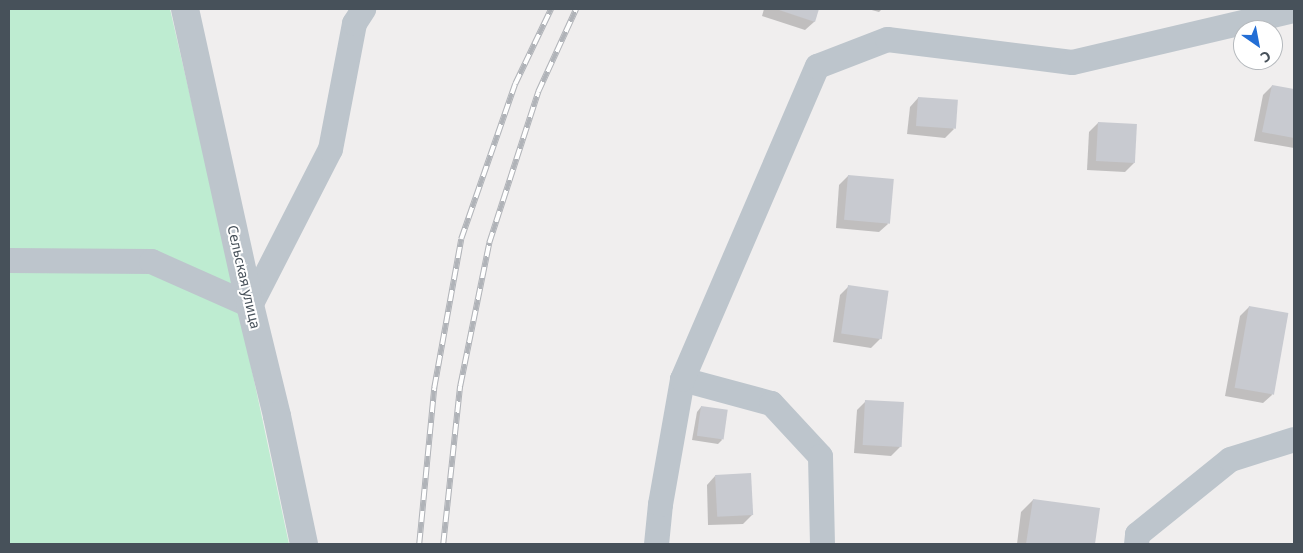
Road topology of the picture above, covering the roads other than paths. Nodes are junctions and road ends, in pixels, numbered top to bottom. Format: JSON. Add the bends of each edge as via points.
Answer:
{"nodes":[{"id":1,"x":185,"y":9,"type":"edge"},
{"id":2,"x":363,"y":9,"type":"edge"},
{"id":3,"x":1294,"y":10,"type":"edge"},
{"id":4,"x":9,"y":260,"type":"edge"},
{"id":5,"x":250,"y":305,"type":"junction"},
{"id":6,"x":682,"y":379,"type":"junction"},
{"id":7,"x":1294,"y":439,"type":"edge"},
{"id":8,"x":304,"y":544,"type":"edge"},
{"id":9,"x":656,"y":544,"type":"edge"},
{"id":10,"x":822,"y":544,"type":"edge"},
{"id":11,"x":1136,"y":544,"type":"edge"}],
"edges":[{"from":1,"to":5,"type":"street","name":"Сельская улица"},
{"from":2,"to":5,"type":"street","via":[[354,23],[330,149]]},
{"from":3,"to":6,"type":"street","via":[[1072,62],[887,39],[817,66]]},
{"from":4,"to":5,"type":"street","via":[[151,261]]},
{"from":5,"to":8,"type":"street","name":"Сельская улица"},
{"from":6,"to":9,"type":"street"},
{"from":6,"to":10,"type":"street","via":[[771,402],[820,456]]},
{"from":7,"to":11,"type":"street","via":[[1230,459],[1137,534]]}]}
